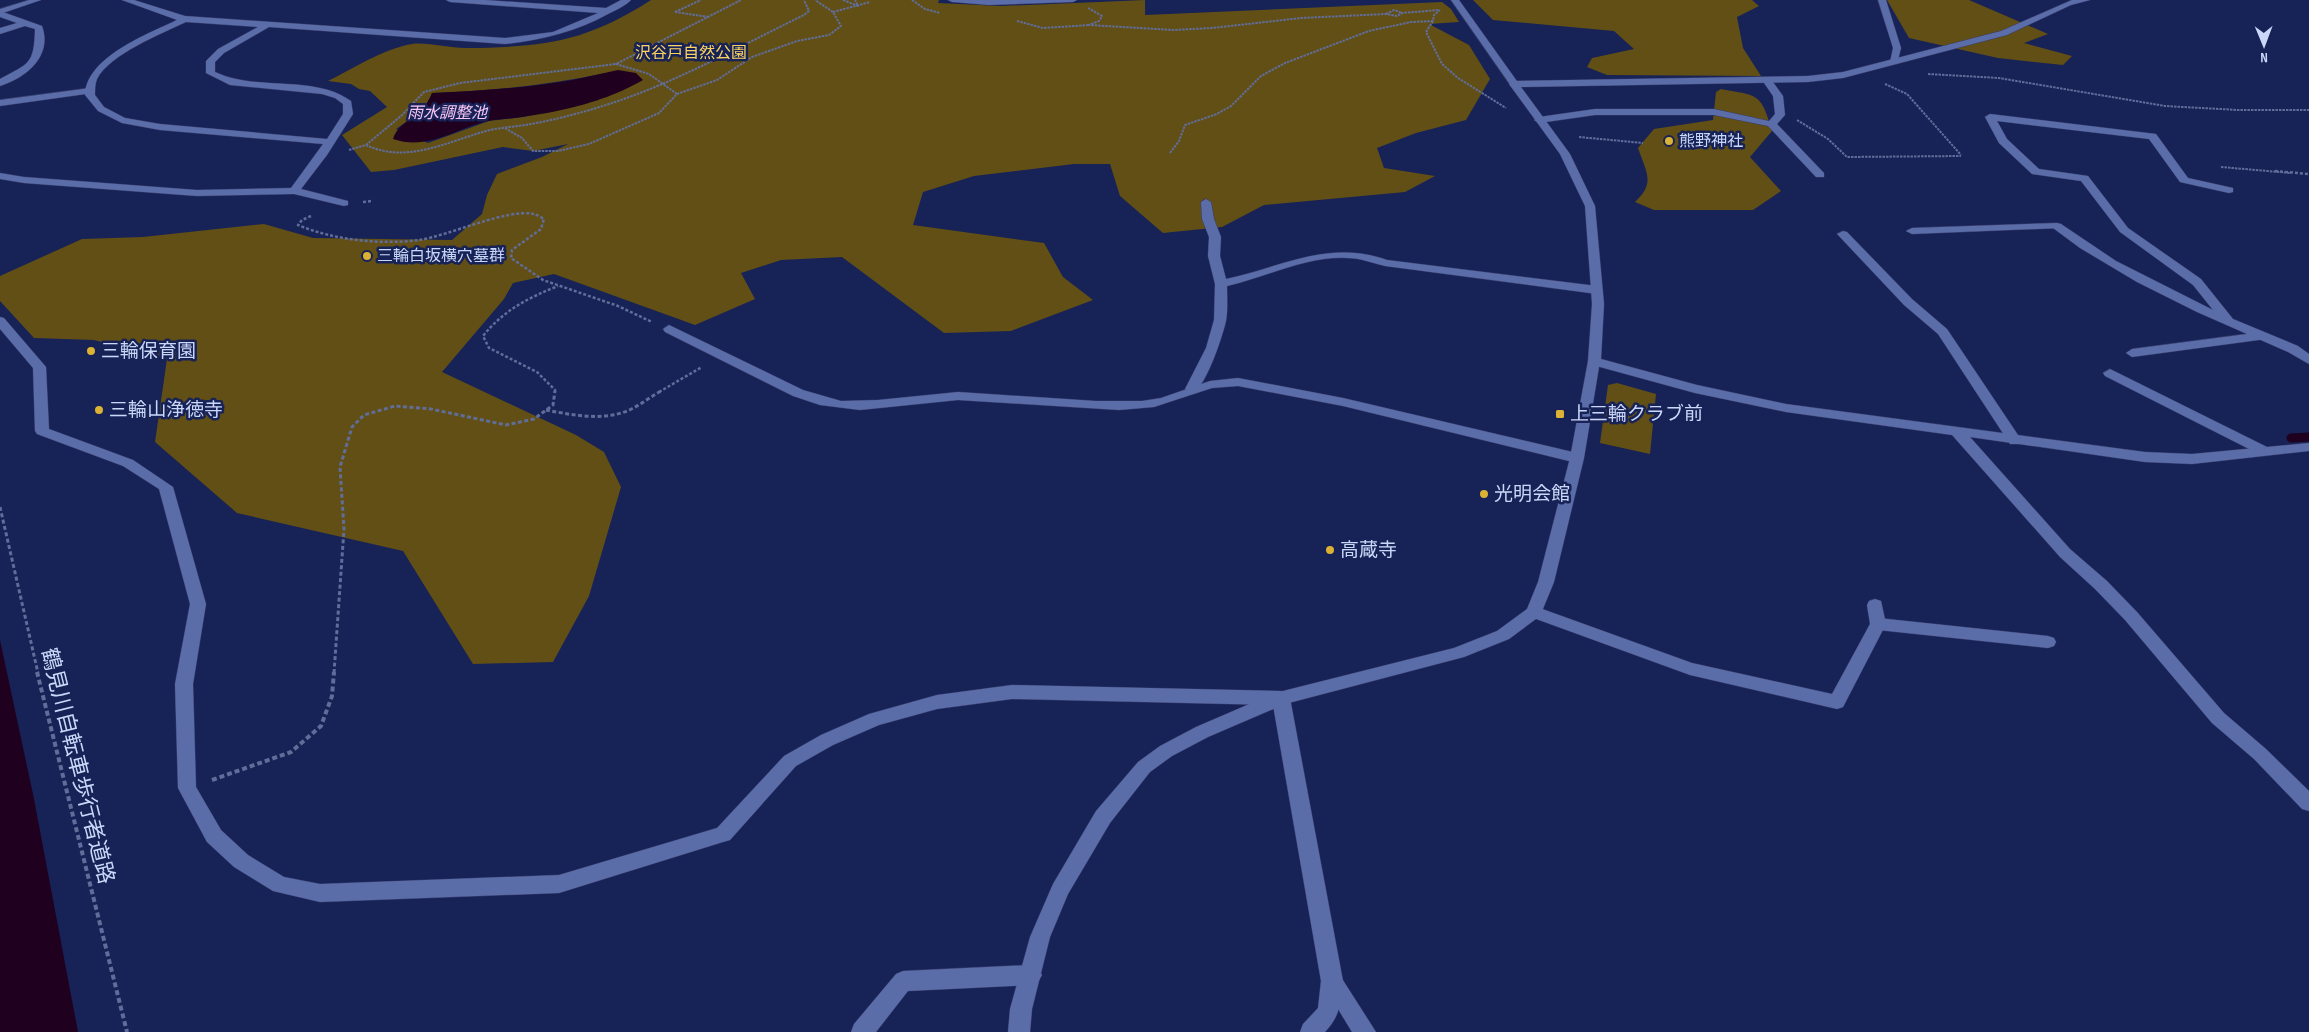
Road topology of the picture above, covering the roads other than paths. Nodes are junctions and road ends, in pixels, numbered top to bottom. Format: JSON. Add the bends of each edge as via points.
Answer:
{"nodes":[{"id":1,"x":38,"y":0,"type":"edge"},
{"id":2,"x":128,"y":0,"type":"edge"},
{"id":3,"x":450,"y":0,"type":"edge"},
{"id":4,"x":627,"y":0,"type":"edge"},
{"id":5,"x":952,"y":0,"type":"edge"},
{"id":6,"x":1073,"y":0,"type":"edge"},
{"id":7,"x":1882,"y":0,"type":"edge"},
{"id":8,"x":2086,"y":0,"type":"edge"},
{"id":9,"x":1455,"y":1,"type":"edge"},
{"id":10,"x":608,"y":11,"type":"junction"},
{"id":11,"x":0,"y":13,"type":"edge"},
{"id":12,"x":185,"y":19,"type":"junction"},
{"id":13,"x":26,"y":23,"type":"junction"},
{"id":14,"x":267,"y":25,"type":"junction"},
{"id":15,"x":0,"y":31,"type":"edge"},
{"id":16,"x":1894,"y":62,"type":"junction"},
{"id":17,"x":1767,"y":80,"type":"junction"},
{"id":18,"x":0,"y":83,"type":"edge"},
{"id":19,"x":1514,"y":84,"type":"junction"},
{"id":20,"x":90,"y":91,"type":"junction"},
{"id":21,"x":0,"y":104,"type":"edge"},
{"id":22,"x":1539,"y":120,"type":"junction"},
{"id":23,"x":1771,"y":124,"type":"junction"},
{"id":24,"x":330,"y":142,"type":"junction"},
{"id":25,"x":1820,"y":175,"type":"dead end"},
{"id":26,"x":0,"y":176,"type":"edge"},
{"id":27,"x":2229,"y":190,"type":"dead end"},
{"id":28,"x":294,"y":191,"type":"junction"},
{"id":29,"x":1206,"y":202,"type":"dead end"},
{"id":30,"x":344,"y":203,"type":"road end"},
{"id":31,"x":1912,"y":231,"type":"dead end"},
{"id":32,"x":1843,"y":234,"type":"dead end"},
{"id":33,"x":1221,"y":284,"type":"junction"},
{"id":34,"x":1597,"y":290,"type":"junction"},
{"id":35,"x":2228,"y":320,"type":"junction"},
{"id":36,"x":0,"y":321,"type":"edge"},
{"id":37,"x":669,"y":329,"type":"road end"},
{"id":38,"x":2262,"y":336,"type":"junction"},
{"id":39,"x":2132,"y":353,"type":"dead end"},
{"id":40,"x":1594,"y":360,"type":"junction"},
{"id":41,"x":2309,"y":360,"type":"edge"},
{"id":42,"x":2110,"y":374,"type":"dead end"},
{"id":43,"x":1192,"y":389,"type":"junction"},
{"id":44,"x":1958,"y":433,"type":"junction"},
{"id":45,"x":2015,"y":441,"type":"junction"},
{"id":46,"x":2309,"y":447,"type":"edge"},
{"id":47,"x":2262,"y":450,"type":"junction"},
{"id":48,"x":1577,"y":458,"type":"junction"},
{"id":49,"x":1875,"y":605,"type":"dead end"},
{"id":50,"x":1534,"y":612,"type":"junction"},
{"id":51,"x":1878,"y":624,"type":"junction"},
{"id":52,"x":2048,"y":642,"type":"dead end"},
{"id":53,"x":1281,"y":698,"type":"junction"},
{"id":54,"x":2309,"y":803,"type":"edge"},
{"id":55,"x":1031,"y":975,"type":"junction"},
{"id":56,"x":1332,"y":981,"type":"junction"},
{"id":57,"x":862,"y":1032,"type":"edge"},
{"id":58,"x":1019,"y":1032,"type":"edge"},
{"id":59,"x":1311,"y":1032,"type":"edge"},
{"id":60,"x":1365,"y":1032,"type":"edge"}],
"edges":[{"from":1,"to":11,"type":"street"},
{"from":2,"to":12,"type":"street"},
{"from":3,"to":10,"type":"street"},
{"from":4,"to":10,"type":"street"},
{"from":5,"to":6,"type":"street","via":[[998,3]]},
{"from":7,"to":16,"type":"street","via":[[1897,48]]},
{"from":8,"to":16,"type":"street","via":[[2050,10],[2004,33]]},
{"from":9,"to":19,"type":"street"},
{"from":10,"to":14,"type":"street","via":[[572,30],[505,41]]},
{"from":11,"to":13,"type":"street"},
{"from":12,"to":14,"type":"street"},
{"from":12,"to":20,"type":"street","via":[[123,52],[104,66],[92,80]]},
{"from":13,"to":15,"type":"street"},
{"from":13,"to":18,"type":"street","via":[[39,28],[39,52],[30,66]]},
{"from":14,"to":24,"type":"street","via":[[221,51],[210,61],[211,73],[230,82],[323,91],[338,96],[348,103],[348,114]]},
{"from":16,"to":17,"type":"street","via":[[1808,79]]},
{"from":17,"to":19,"type":"street"},
{"from":17,"to":23,"type":"street","via":[[1778,96],[1780,114]]},
{"from":19,"to":22,"type":"street"},
{"from":20,"to":21,"type":"street"},
{"from":20,"to":24,"type":"street","via":[[101,109],[122,120],[160,127]]},
{"from":22,"to":23,"type":"street","via":[[1595,112],[1714,112]]},
{"from":22,"to":34,"type":"street","via":[[1565,154],[1590,206]]},
{"from":23,"to":25,"type":"street"},
{"from":24,"to":28,"type":"street"},
{"from":26,"to":28,"type":"street","via":[[197,193]]},
{"from":27,"to":35,"type":"street","via":[[2184,180],[2152,136],[1990,117],[2003,141],[2036,172],[2084,178],[2124,230],[2197,282]]},
{"from":28,"to":30,"type":"street"},
{"from":29,"to":33,"type":"street","via":[[1215,237],[1214,256]]},
{"from":31,"to":35,"type":"street","via":[[2056,226],[2138,280]]},
{"from":32,"to":45,"type":"street","via":[[1908,302],[1943,332]]},
{"from":33,"to":34,"type":"street","via":[[1288,264],[1346,255],[1374,257],[1385,263]]},
{"from":33,"to":43,"type":"street","via":[[1220,320],[1212,348]]},
{"from":34,"to":40,"type":"street"},
{"from":35,"to":38,"type":"street"},
{"from":36,"to":53,"type":"street","via":[[39,367],[42,431],[128,464],[166,487],[198,604],[184,684],[187,788],[214,836],[241,861],[280,885],[320,893],[559,884],[723,834],[790,761],[875,719],[937,702],[1012,692]]},
{"from":37,"to":43,"type":"street","via":[[818,402],[842,406],[868,406],[930,396],[1144,406]]},
{"from":38,"to":39,"type":"street"},
{"from":38,"to":41,"type":"street","via":[[2293,349]]},
{"from":40,"to":44,"type":"street","via":[[1750,402]]},
{"from":40,"to":48,"type":"street"},
{"from":42,"to":47,"type":"street"},
{"from":43,"to":48,"type":"street","via":[[1213,383],[1235,382],[1317,396]]},
{"from":44,"to":45,"type":"street"},
{"from":44,"to":54,"type":"street","via":[[2065,553],[2131,616],[2218,718]]},
{"from":45,"to":47,"type":"street","via":[[2167,459]]},
{"from":46,"to":47,"type":"street"},
{"from":48,"to":50,"type":"street","via":[[1546,582]]},
{"from":49,"to":51,"type":"street"},
{"from":50,"to":51,"type":"street","via":[[1690,669],[1837,702]]},
{"from":50,"to":53,"type":"street","via":[[1503,635],[1458,652]]},
{"from":51,"to":52,"type":"street"},
{"from":53,"to":55,"type":"street","via":[[1202,732],[1144,767],[1103,816],[1060,890],[1040,937]]},
{"from":53,"to":56,"type":"street"},
{"from":55,"to":57,"type":"street","via":[[903,981]]},
{"from":55,"to":58,"type":"street","via":[[1021,1009]]},
{"from":56,"to":59,"type":"street","via":[[1328,1013]]},
{"from":56,"to":60,"type":"street"}]}
